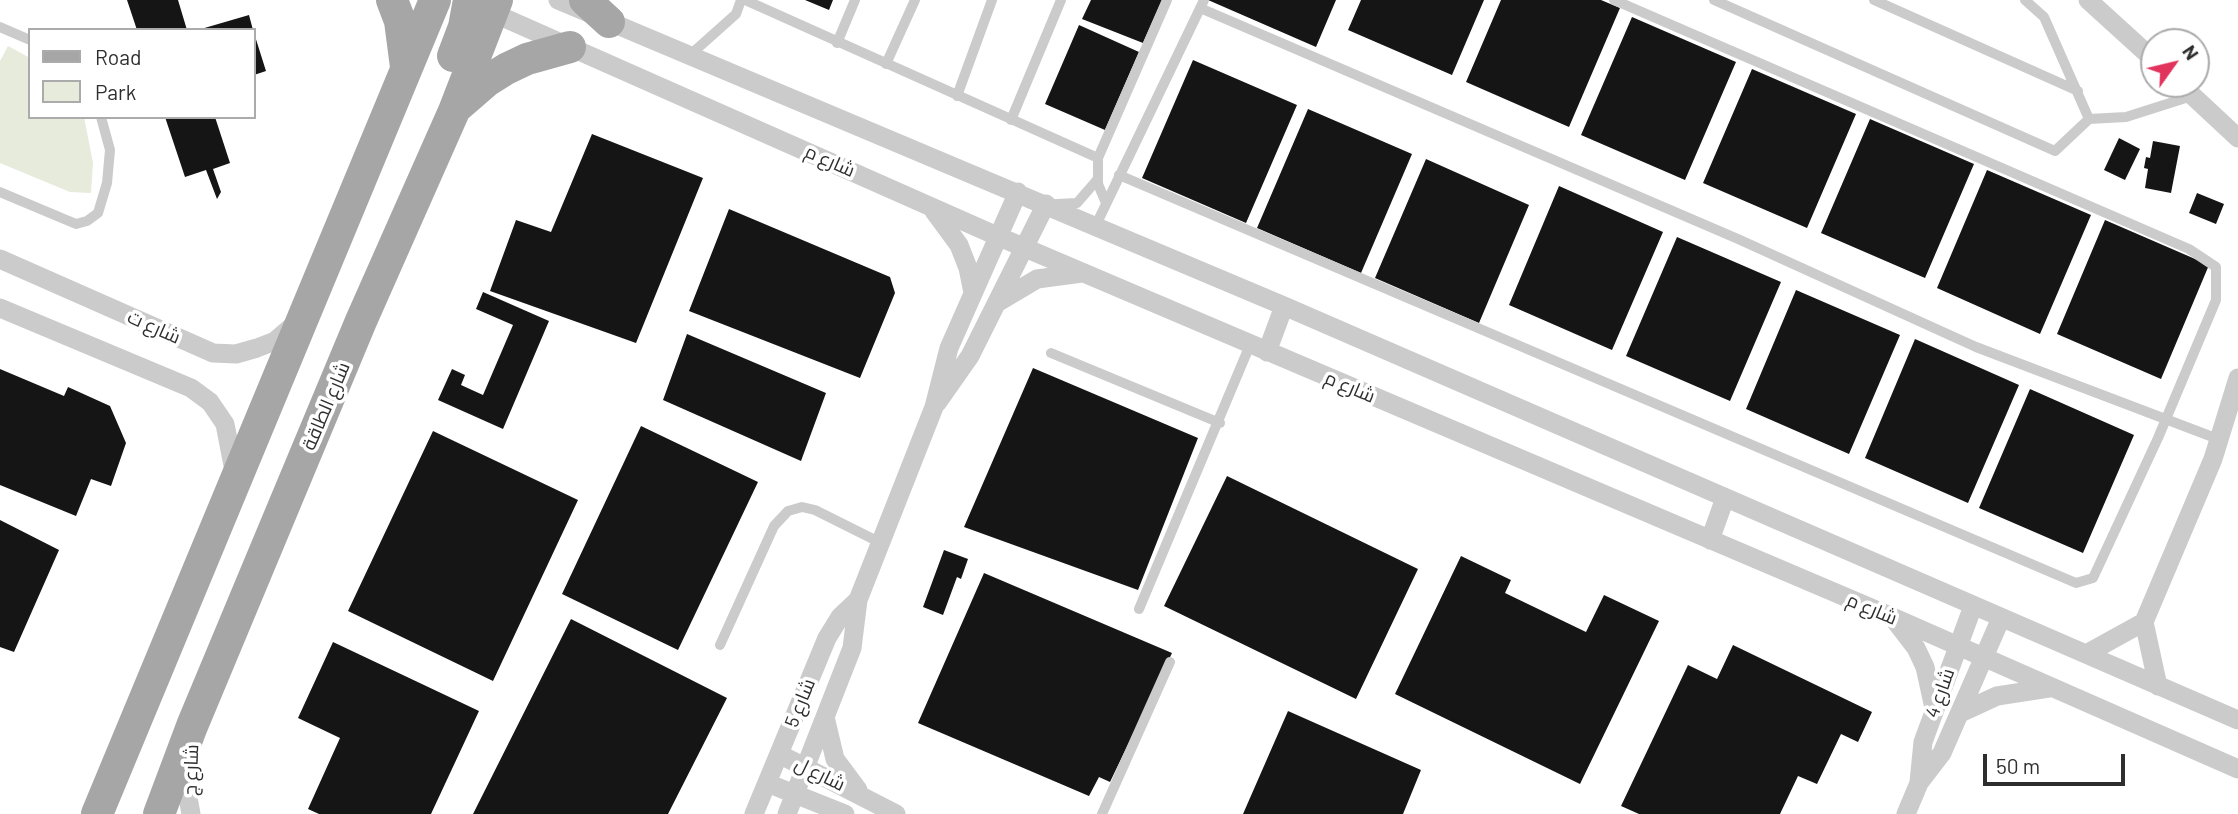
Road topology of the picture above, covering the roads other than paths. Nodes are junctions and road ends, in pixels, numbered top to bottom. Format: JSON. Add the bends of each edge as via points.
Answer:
{"nodes":[{"id":1,"x":392,"y":0,"type":"edge"},
{"id":2,"x":435,"y":0,"type":"edge"},
{"id":3,"x":558,"y":0,"type":"edge"},
{"id":4,"x":585,"y":0,"type":"edge"},
{"id":5,"x":743,"y":0,"type":"edge"},
{"id":6,"x":855,"y":0,"type":"edge"},
{"id":7,"x":915,"y":0,"type":"edge"},
{"id":8,"x":992,"y":0,"type":"edge"},
{"id":9,"x":1061,"y":0,"type":"edge"},
{"id":10,"x":1167,"y":0,"type":"edge"},
{"id":11,"x":1614,"y":0,"type":"edge"},
{"id":12,"x":1714,"y":0,"type":"edge"},
{"id":13,"x":1874,"y":0,"type":"edge"},
{"id":14,"x":2014,"y":0,"type":"edge"},
{"id":15,"x":2025,"y":0,"type":"edge"},
{"id":16,"x":2088,"y":0,"type":"edge"},
{"id":17,"x":479,"y":2,"type":"edge"},
{"id":18,"x":1202,"y":4,"type":"edge"},
{"id":19,"x":2037,"y":11,"type":"junction"},
{"id":20,"x":609,"y":22,"type":"junction"},
{"id":21,"x":0,"y":27,"type":"edge"},
{"id":22,"x":28,"y":39,"type":"edge"},
{"id":23,"x":837,"y":43,"type":"junction"},
{"id":24,"x":570,"y":47,"type":"junction"},
{"id":25,"x":2140,"y":47,"type":"edge"},
{"id":26,"x":690,"y":55,"type":"junction"},
{"id":27,"x":886,"y":64,"type":"junction"},
{"id":28,"x":406,"y":72,"type":"junction"},
{"id":29,"x":2078,"y":91,"type":"junction"},
{"id":30,"x":957,"y":96,"type":"junction"},
{"id":31,"x":2168,"y":98,"type":"edge"},
{"id":32,"x":2195,"y":98,"type":"edge"},
{"id":33,"x":454,"y":111,"type":"junction"},
{"id":34,"x":102,"y":119,"type":"edge"},
{"id":35,"x":2088,"y":119,"type":"junction"},
{"id":36,"x":1011,"y":120,"type":"junction"},
{"id":37,"x":2238,"y":138,"type":"edge"},
{"id":38,"x":1098,"y":158,"type":"junction"},
{"id":39,"x":1119,"y":175,"type":"junction"},
{"id":40,"x":1098,"y":178,"type":"junction"},
{"id":41,"x":0,"y":192,"type":"edge"},
{"id":42,"x":1018,"y":192,"type":"junction"},
{"id":43,"x":1106,"y":203,"type":"junction"},
{"id":44,"x":1046,"y":204,"type":"junction"},
{"id":45,"x":928,"y":205,"type":"junction"},
{"id":46,"x":1096,"y":225,"type":"junction"},
{"id":47,"x":997,"y":236,"type":"junction"},
{"id":48,"x":1024,"y":247,"type":"junction"},
{"id":49,"x":0,"y":259,"type":"edge"},
{"id":50,"x":1086,"y":272,"type":"junction"},
{"id":51,"x":973,"y":293,"type":"junction"},
{"id":52,"x":996,"y":304,"type":"junction"},
{"id":53,"x":1284,"y":306,"type":"junction"},
{"id":54,"x":0,"y":308,"type":"edge"},
{"id":55,"x":305,"y":315,"type":"junction"},
{"id":56,"x":361,"y":321,"type":"junction"},
{"id":57,"x":1259,"y":349,"type":"junction"},
{"id":58,"x":1051,"y":353,"type":"dead end"},
{"id":59,"x":2238,"y":378,"type":"edge"},
{"id":60,"x":934,"y":407,"type":"junction"},
{"id":61,"x":2165,"y":420,"type":"junction"},
{"id":62,"x":1220,"y":423,"type":"junction"},
{"id":63,"x":2218,"y":439,"type":"junction"},
{"id":64,"x":236,"y":484,"type":"junction"},
{"id":65,"x":1725,"y":498,"type":"junction"},
{"id":66,"x":1710,"y":540,"type":"junction"},
{"id":67,"x":881,"y":543,"type":"junction"},
{"id":68,"x":858,"y":600,"type":"junction"},
{"id":69,"x":1973,"y":606,"type":"junction"},
{"id":70,"x":1139,"y":609,"type":"dead end"},
{"id":71,"x":1890,"y":616,"type":"junction"},
{"id":72,"x":2001,"y":618,"type":"junction"},
{"id":73,"x":2144,"y":622,"type":"junction"},
{"id":74,"x":720,"y":645,"type":"dead end"},
{"id":75,"x":1957,"y":647,"type":"junction"},
{"id":76,"x":2086,"y":654,"type":"junction"},
{"id":77,"x":1984,"y":658,"type":"junction"},
{"id":78,"x":1170,"y":662,"type":"dead end"},
{"id":79,"x":2158,"y":685,"type":"junction"},
{"id":80,"x":2055,"y":688,"type":"junction"},
{"id":81,"x":1934,"y":708,"type":"junction"},
{"id":82,"x":1960,"y":713,"type":"junction"},
{"id":83,"x":825,"y":717,"type":"junction"},
{"id":84,"x":2238,"y":720,"type":"edge"},
{"id":85,"x":192,"y":726,"type":"junction"},
{"id":86,"x":779,"y":754,"type":"junction"},
{"id":87,"x":806,"y":768,"type":"junction"},
{"id":88,"x":2238,"y":769,"type":"edge"},
{"id":89,"x":767,"y":783,"type":"junction"},
{"id":90,"x":1919,"y":783,"type":"junction"},
{"id":91,"x":861,"y":793,"type":"junction"},
{"id":92,"x":795,"y":796,"type":"junction"},
{"id":93,"x":834,"y":813,"type":"edge"},
{"id":94,"x":97,"y":814,"type":"edge"},
{"id":95,"x":159,"y":814,"type":"edge"},
{"id":96,"x":191,"y":814,"type":"edge"},
{"id":97,"x":754,"y":814,"type":"edge"},
{"id":98,"x":787,"y":814,"type":"edge"},
{"id":99,"x":896,"y":814,"type":"edge"},
{"id":100,"x":1102,"y":814,"type":"edge"},
{"id":101,"x":1906,"y":814,"type":"edge"}],
"edges":[{"from":1,"to":28,"type":"main road","via":[[405,46]]},
{"from":2,"to":28,"type":"main road"},
{"from":3,"to":20,"type":"street"},
{"from":4,"to":20,"type":"main road"},
{"from":5,"to":23,"type":"lane"},
{"from":5,"to":26,"type":"lane","via":[[736,14]]},
{"from":6,"to":23,"type":"lane"},
{"from":7,"to":27,"type":"lane"},
{"from":8,"to":30,"type":"lane"},
{"from":9,"to":36,"type":"lane"},
{"from":10,"to":38,"type":"lane"},
{"from":11,"to":61,"type":"lane","via":[[2207,258],[2216,267],[2216,300]]},
{"from":12,"to":35,"type":"lane","via":[[2055,151]]},
{"from":13,"to":29,"type":"lane"},
{"from":14,"to":19,"type":"lane"},
{"from":15,"to":19,"type":"lane"},
{"from":16,"to":25,"type":"street"},
{"from":17,"to":24,"type":"street","name":"شارع م"},
{"from":17,"to":33,"type":"main road","name":"شارع الطاقة"},
{"from":17,"to":56,"type":"main road","via":[[464,27],[397,196]]},
{"from":18,"to":39,"type":"lane"},
{"from":18,"to":61,"type":"lane","via":[[1976,347]]},
{"from":19,"to":29,"type":"lane","via":[[2044,16]]},
{"from":20,"to":26,"type":"street"},
{"from":21,"to":22,"type":"lane"},
{"from":23,"to":27,"type":"lane"},
{"from":24,"to":33,"type":"main road","via":[[506,69]]},
{"from":24,"to":45,"type":"street","name":"شارع م"},
{"from":26,"to":42,"type":"street"},
{"from":27,"to":30,"type":"lane"},
{"from":28,"to":55,"type":"main road"},
{"from":29,"to":35,"type":"lane"},
{"from":30,"to":36,"type":"lane"},
{"from":31,"to":35,"type":"lane","via":[[2126,117]]},
{"from":32,"to":37,"type":"street"},
{"from":33,"to":56,"type":"main road","name":"شارع الطاقة"},
{"from":34,"to":41,"type":"lane","via":[[110,150],[107,183],[98,214],[87,222],[76,225]]},
{"from":36,"to":38,"type":"lane"},
{"from":38,"to":40,"type":"lane"},
{"from":39,"to":43,"type":"lane"},
{"from":39,"to":61,"type":"lane","via":[[2076,583],[2092,578]]},
{"from":40,"to":43,"type":"lane"},
{"from":40,"to":44,"type":"lane","via":[[1077,203]]},
{"from":42,"to":44,"type":"street"},
{"from":42,"to":47,"type":"street","name":"شارع 5"},
{"from":43,"to":46,"type":"lane"},
{"from":44,"to":46,"type":"street"},
{"from":44,"to":48,"type":"street","name":"شارع 5"},
{"from":45,"to":47,"type":"street","name":"شارع م"},
{"from":45,"to":51,"type":"street","via":[[959,245]]},
{"from":46,"to":53,"type":"street"},
{"from":47,"to":48,"type":"street","name":"شارع م"},
{"from":47,"to":51,"type":"street","name":"شارع 5"},
{"from":48,"to":50,"type":"street","name":"شارع م"},
{"from":48,"to":52,"type":"street","name":"شارع 5"},
{"from":49,"to":55,"type":"street","name":"شارع ت","via":[[213,352],[236,354],[275,341]]},
{"from":50,"to":52,"type":"street","via":[[1037,279]]},
{"from":50,"to":57,"type":"street","name":"شارع م"},
{"from":51,"to":60,"type":"street","name":"شارع 5","via":[[944,363]]},
{"from":52,"to":60,"type":"street","name":"شارع 5","via":[[962,369]]},
{"from":53,"to":57,"type":"street"},
{"from":53,"to":65,"type":"street"},
{"from":54,"to":64,"type":"street","via":[[191,387],[210,402],[225,424]]},
{"from":55,"to":64,"type":"main road"},
{"from":56,"to":85,"type":"main road","name":"شارع الطاقة"},
{"from":57,"to":62,"type":"lane"},
{"from":57,"to":66,"type":"street","name":"شارع م"},
{"from":58,"to":62,"type":"lane"},
{"from":59,"to":63,"type":"street"},
{"from":60,"to":67,"type":"street","name":"شارع 5"},
{"from":61,"to":63,"type":"lane"},
{"from":62,"to":70,"type":"lane"},
{"from":63,"to":73,"type":"street"},
{"from":64,"to":94,"type":"main road"},
{"from":65,"to":66,"type":"street"},
{"from":65,"to":69,"type":"street"},
{"from":66,"to":71,"type":"street","name":"شارع م"},
{"from":67,"to":68,"type":"street","name":"شارع 5"},
{"from":67,"to":74,"type":"lane","via":[[808,508],[788,511],[774,526]]},
{"from":68,"to":83,"type":"street","name":"شارع 5","via":[[852,648]]},
{"from":68,"to":86,"type":"street","name":"شارع 5","via":[[827,638]]},
{"from":69,"to":72,"type":"street"},
{"from":69,"to":75,"type":"street","name":"شارع 4"},
{"from":71,"to":75,"type":"street","name":"شارع م"},
{"from":71,"to":81,"type":"street","via":[[1916,648]]},
{"from":72,"to":76,"type":"street"},
{"from":72,"to":77,"type":"street","name":"شارع 4"},
{"from":73,"to":76,"type":"street"},
{"from":73,"to":79,"type":"street"},
{"from":75,"to":77,"type":"street","name":"شارع م"},
{"from":75,"to":81,"type":"street","name":"شارع 4"},
{"from":76,"to":79,"type":"street"},
{"from":77,"to":80,"type":"street","name":"شارع م"},
{"from":77,"to":82,"type":"street","name":"شارع 4"},
{"from":78,"to":100,"type":"lane"},
{"from":79,"to":84,"type":"street"},
{"from":80,"to":82,"type":"street","via":[[2016,691]]},
{"from":80,"to":88,"type":"street","name":"شارع م"},
{"from":81,"to":90,"type":"street","name":"شارع 4","via":[[1923,742]]},
{"from":82,"to":90,"type":"street","name":"شارع 4","via":[[1942,753]]},
{"from":83,"to":87,"type":"street","name":"شارع 5"},
{"from":83,"to":91,"type":"street","via":[[835,759]]},
{"from":85,"to":95,"type":"main road","name":"شارع الطاقة"},
{"from":85,"to":96,"type":"street","name":"شارع ج","via":[[187,792]]},
{"from":86,"to":87,"type":"street","name":"شارع ل"},
{"from":86,"to":89,"type":"street","name":"شارع 5"},
{"from":87,"to":91,"type":"street","name":"شارع ل"},
{"from":87,"to":92,"type":"street","name":"شارع 5"},
{"from":89,"to":92,"type":"street","name":"شارع ل"},
{"from":89,"to":97,"type":"street","name":"شارع 5"},
{"from":90,"to":101,"type":"street","name":"شارع 4"},
{"from":91,"to":99,"type":"street","name":"شارع ل"},
{"from":92,"to":93,"type":"street","name":"شارع ل"},
{"from":92,"to":98,"type":"street","name":"شارع 5"}]}
